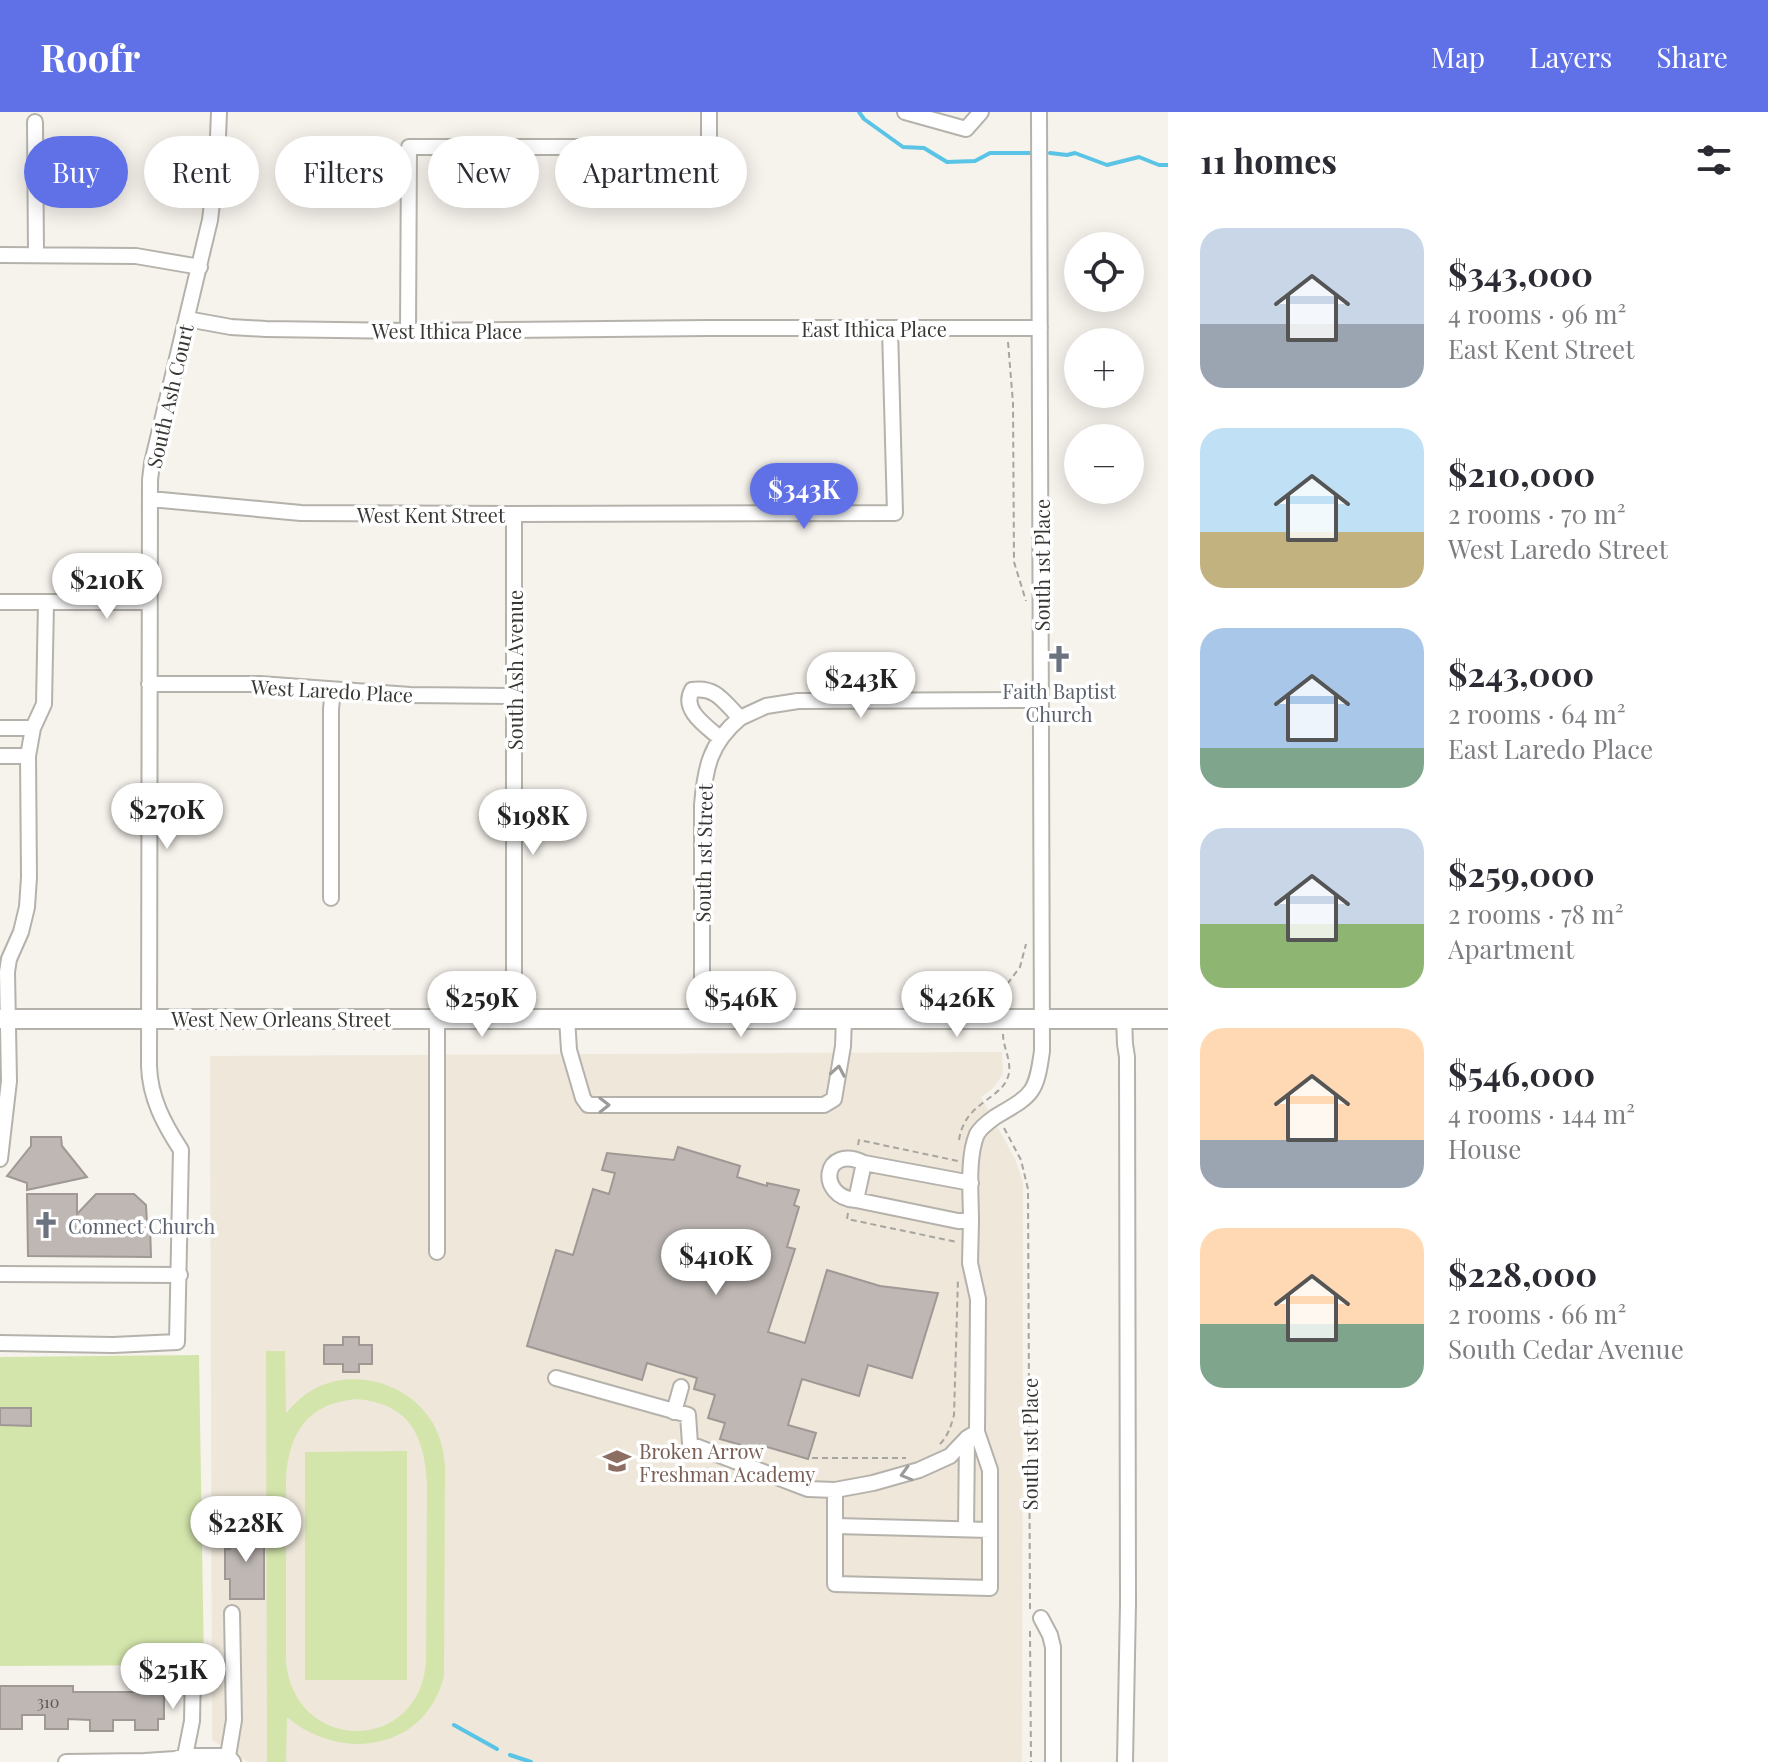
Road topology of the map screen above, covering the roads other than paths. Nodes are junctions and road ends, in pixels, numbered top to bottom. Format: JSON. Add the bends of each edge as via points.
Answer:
{"nodes":[{"id":1,"x":219,"y":112,"type":"edge"},
{"id":2,"x":709,"y":112,"type":"edge"},
{"id":3,"x":905,"y":112,"type":"edge"},
{"id":4,"x":981,"y":112,"type":"edge"},
{"id":5,"x":1039,"y":112,"type":"edge"},
{"id":6,"x":35,"y":122,"type":"dead end"},
{"id":7,"x":0,"y":255,"type":"edge"},
{"id":8,"x":36,"y":255,"type":"junction"},
{"id":9,"x":200,"y":267,"type":"junction"},
{"id":10,"x":187,"y":319,"type":"junction"},
{"id":11,"x":707,"y":328,"type":"joint"},
{"id":12,"x":1040,"y":328,"type":"junction"},
{"id":13,"x":890,"y":329,"type":"junction"},
{"id":14,"x":408,"y":331,"type":"junction"},
{"id":15,"x":150,"y":499,"type":"junction"},
{"id":16,"x":514,"y":514,"type":"junction"},
{"id":17,"x":0,"y":602,"type":"edge"},
{"id":18,"x":149,"y":602,"type":"junction"},
{"id":19,"x":46,"y":603,"type":"junction"},
{"id":20,"x":149,"y":684,"type":"junction"},
{"id":21,"x":333,"y":690,"type":"junction"},
{"id":22,"x":515,"y":696,"type":"junction"},
{"id":23,"x":1041,"y":700,"type":"junction"},
{"id":24,"x":740,"y":718,"type":"junction"},
{"id":25,"x":0,"y":728,"type":"edge"},
{"id":26,"x":33,"y":728,"type":"junction"},
{"id":27,"x":720,"y":738,"type":"junction"},
{"id":28,"x":0,"y":756,"type":"edge"},
{"id":29,"x":28,"y":756,"type":"junction"},
{"id":30,"x":331,"y":898,"type":"dead end"},
{"id":31,"x":148,"y":1018,"type":"junction"},
{"id":32,"x":437,"y":1018,"type":"junction"},
{"id":33,"x":514,"y":1018,"type":"junction"},
{"id":34,"x":567,"y":1018,"type":"junction"},
{"id":35,"x":702,"y":1018,"type":"junction"},
{"id":36,"x":844,"y":1018,"type":"junction"},
{"id":37,"x":1041,"y":1018,"type":"junction"},
{"id":38,"x":1124,"y":1018,"type":"junction"},
{"id":39,"x":4,"y":1019,"type":"edge"},
{"id":40,"x":1168,"y":1019,"type":"edge"},
{"id":41,"x":860,"y":1156,"type":"junction"},
{"id":42,"x":0,"y":1159,"type":"edge"},
{"id":43,"x":966,"y":1182,"type":"junction"},
{"id":44,"x":853,"y":1204,"type":"junction"},
{"id":45,"x":964,"y":1221,"type":"junction"},
{"id":46,"x":437,"y":1252,"type":"dead end"},
{"id":47,"x":0,"y":1275,"type":"edge"},
{"id":48,"x":180,"y":1275,"type":"junction"},
{"id":49,"x":0,"y":1343,"type":"edge"},
{"id":50,"x":556,"y":1378,"type":"dead end"},
{"id":51,"x":681,"y":1387,"type":"dead end"},
{"id":52,"x":674,"y":1412,"type":"junction"},
{"id":53,"x":972,"y":1435,"type":"junction"},
{"id":54,"x":835,"y":1490,"type":"junction"},
{"id":55,"x":835,"y":1526,"type":"junction"},
{"id":56,"x":966,"y":1529,"type":"junction"},
{"id":57,"x":990,"y":1530,"type":"junction"},
{"id":58,"x":232,"y":1613,"type":"dead end"},
{"id":59,"x":1036,"y":1617,"type":"road end"},
{"id":60,"x":193,"y":1670,"type":"dead end"},
{"id":61,"x":185,"y":1756,"type":"junction"},
{"id":62,"x":231,"y":1759,"type":"edge"},
{"id":63,"x":66,"y":1762,"type":"edge"},
{"id":64,"x":1053,"y":1762,"type":"edge"},
{"id":65,"x":1125,"y":1762,"type":"edge"}],
"edges":[{"from":1,"to":9,"type":"street","name":"South Ash Court","via":[[213,203]]},
{"from":2,"to":14,"type":"street","via":[[709,147],[409,147]]},
{"from":3,"to":4,"type":"street","via":[[966,129]]},
{"from":5,"to":12,"type":"street","name":"South 1st Place"},
{"from":6,"to":8,"type":"street"},
{"from":7,"to":8,"type":"street"},
{"from":8,"to":9,"type":"street","via":[[136,256]]},
{"from":9,"to":10,"type":"street","name":"South Ash Court"},
{"from":10,"to":14,"type":"street","name":"West Ithica Place","via":[[266,329]]},
{"from":10,"to":15,"type":"street","name":"South Ash Court","via":[[152,463]]},
{"from":11,"to":13,"type":"street","name":"East Ithica Place"},
{"from":11,"to":14,"type":"street","name":"West Ithica Place"},
{"from":12,"to":13,"type":"street","name":"East Ithica Place"},
{"from":12,"to":23,"type":"street","name":"South 1st Place"},
{"from":13,"to":16,"type":"street","name":"West Kent Street","via":[[895,513]]},
{"from":15,"to":16,"type":"street","name":"West Kent Street","via":[[301,513]]},
{"from":15,"to":18,"type":"street","name":"South Ash Court"},
{"from":16,"to":22,"type":"street","name":"South Ash Avenue"},
{"from":17,"to":19,"type":"street"},
{"from":18,"to":19,"type":"street"},
{"from":18,"to":20,"type":"street","name":"South Ash Court"},
{"from":19,"to":26,"type":"street","via":[[44,704]]},
{"from":20,"to":21,"type":"street","name":"West Laredo Place"},
{"from":20,"to":31,"type":"street","name":"South Ash Court"},
{"from":21,"to":22,"type":"street","name":"West Laredo Place"},
{"from":21,"to":30,"type":"street"},
{"from":22,"to":33,"type":"street","name":"South Ash Avenue"},
{"from":23,"to":24,"type":"street","via":[[798,701],[766,706]]},
{"from":23,"to":37,"type":"street","name":"South 1st Place"},
{"from":24,"to":27,"type":"street","name":"South 1st Street"},
{"from":24,"to":27,"type":"street","via":[[713,691],[692,690],[688,705]]},
{"from":25,"to":26,"type":"street"},
{"from":26,"to":29,"type":"street"},
{"from":27,"to":35,"type":"street","name":"South 1st Street","via":[[704,778],[702,805]]},
{"from":28,"to":29,"type":"street"},
{"from":29,"to":39,"type":"street","via":[[27,907],[9,959]]},
{"from":31,"to":32,"type":"main road","name":"West New Orleans Street"},
{"from":31,"to":39,"type":"main road","name":"West New Orleans Street"},
{"from":31,"to":48,"type":"street","name":"South Ash Court","via":[[152,1093],[181,1150]]},
{"from":32,"to":33,"type":"main road","name":"West New Orleans Street"},
{"from":32,"to":46,"type":"street"},
{"from":33,"to":34,"type":"main road","name":"West New Orleans Street"},
{"from":34,"to":35,"type":"main road","name":"West New Orleans Street"},
{"from":34,"to":36,"type":"street","one_way":true,"via":[[569,1050],[588,1105],[824,1105],[834,1099]]},
{"from":35,"to":36,"type":"main road","name":"West New Orleans Street"},
{"from":36,"to":37,"type":"main road","name":"West New Orleans Street"},
{"from":37,"to":38,"type":"main road","name":"West New Orleans Street"},
{"from":37,"to":43,"type":"street","name":"South 1st Place","via":[[1039,1076],[1029,1096],[985,1123],[977,1134]]},
{"from":38,"to":40,"type":"main road","name":"West New Orleans Street"},
{"from":38,"to":65,"type":"street"},
{"from":39,"to":42,"type":"street","via":[[9,1081]]},
{"from":41,"to":43,"type":"street"},
{"from":41,"to":44,"type":"street"},
{"from":41,"to":44,"type":"street","via":[[836,1162],[829,1176],[837,1194]]},
{"from":43,"to":45,"type":"street","name":"South 1st Place"},
{"from":44,"to":45,"type":"street"},
{"from":45,"to":53,"type":"street","name":"South 1st Place","via":[[978,1299]]},
{"from":47,"to":48,"type":"street"},
{"from":48,"to":49,"type":"street","name":"South Ash Court","via":[[177,1342]]},
{"from":50,"to":52,"type":"street"},
{"from":51,"to":52,"type":"street"},
{"from":52,"to":54,"type":"street","via":[[688,1415],[690,1444],[808,1489]]},
{"from":53,"to":54,"type":"street","one_way":true,"via":[[950,1456],[919,1470]]},
{"from":53,"to":56,"type":"street","name":"South 1st Place"},
{"from":53,"to":57,"type":"street","via":[[990,1470]]},
{"from":54,"to":55,"type":"street"},
{"from":55,"to":56,"type":"street"},
{"from":55,"to":57,"type":"street","via":[[835,1584],[959,1588],[990,1588]]},
{"from":56,"to":57,"type":"street"},
{"from":58,"to":62,"type":"street"},
{"from":59,"to":64,"type":"street","via":[[1053,1647]]},
{"from":60,"to":61,"type":"street"},
{"from":61,"to":62,"type":"street"},
{"from":61,"to":63,"type":"street"}]}
